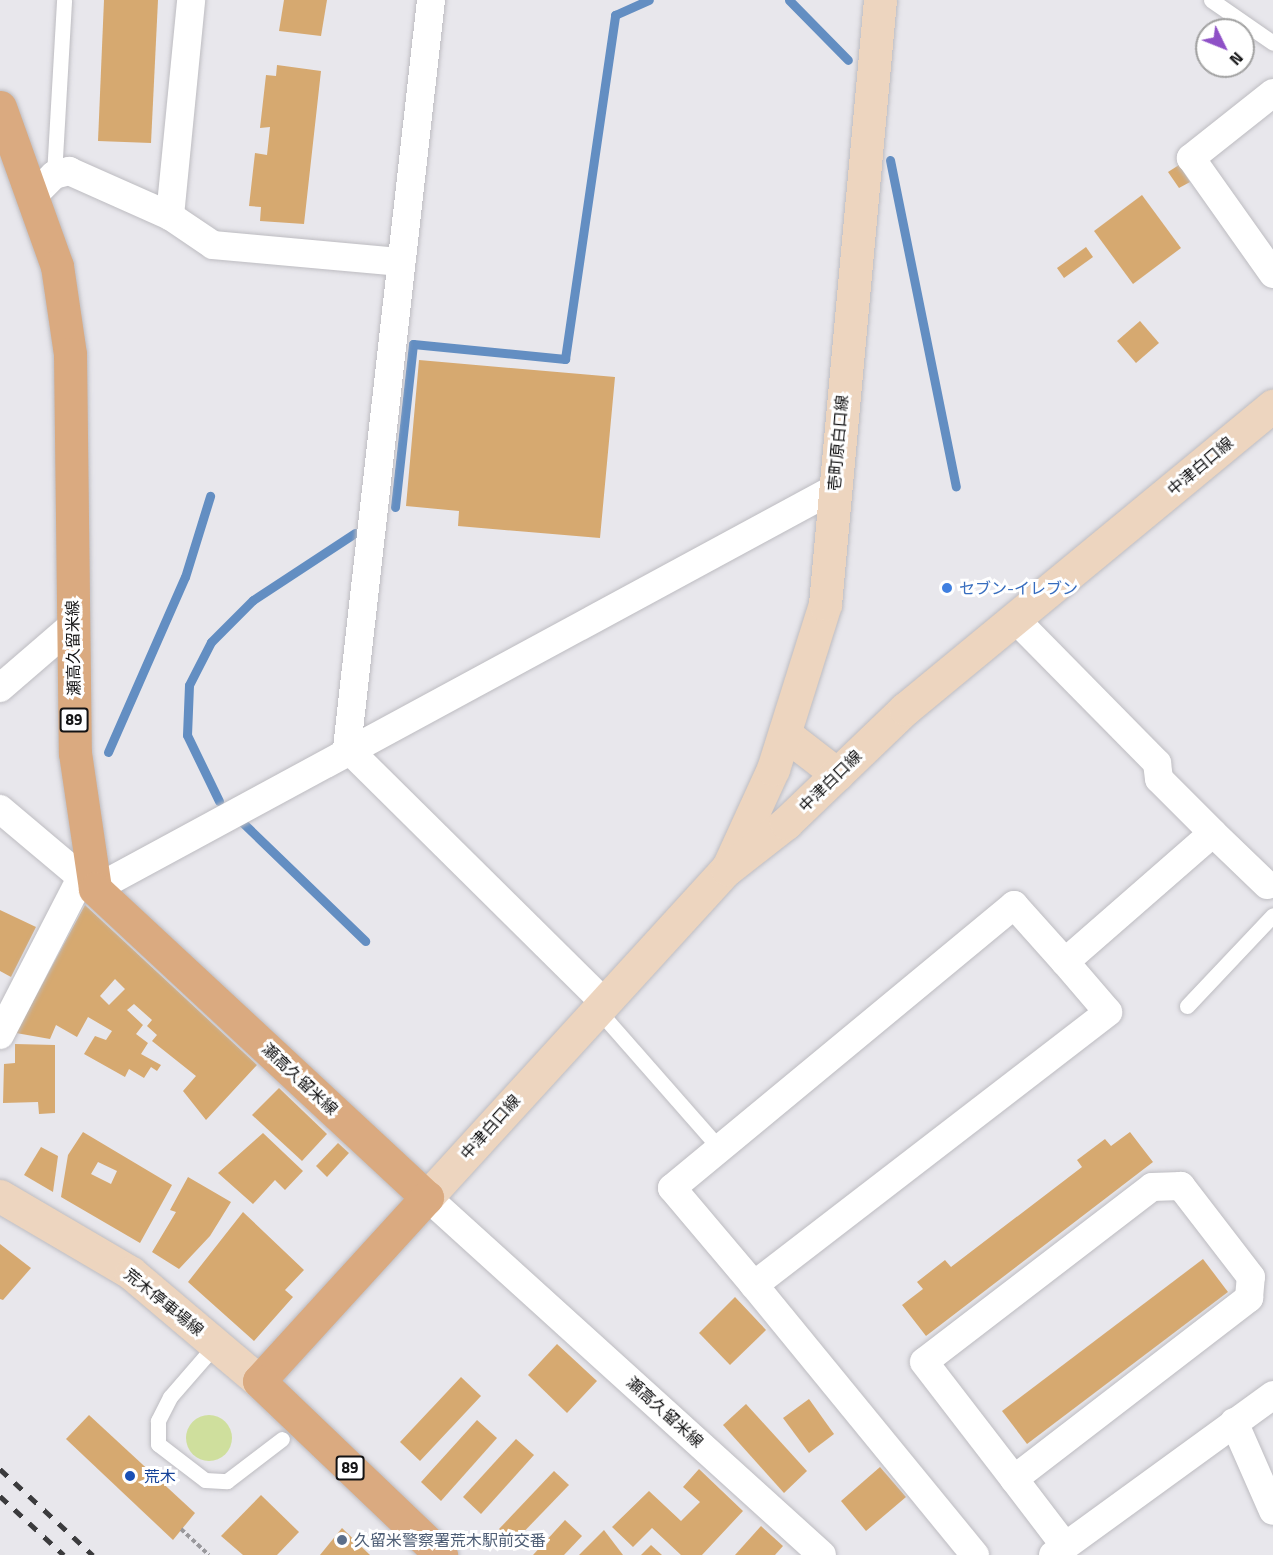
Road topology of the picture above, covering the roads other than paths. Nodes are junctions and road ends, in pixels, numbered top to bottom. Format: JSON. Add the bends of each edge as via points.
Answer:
{"nodes":[{"id":1,"x":64,"y":0,"type":"edge"},
{"id":2,"x":191,"y":0,"type":"edge"},
{"id":3,"x":431,"y":0,"type":"edge"},
{"id":4,"x":880,"y":0,"type":"edge"},
{"id":5,"x":1210,"y":0,"type":"edge"},
{"id":6,"x":1273,"y":43,"type":"edge"},
{"id":7,"x":1273,"y":93,"type":"edge"},
{"id":8,"x":0,"y":107,"type":"edge"},
{"id":9,"x":44,"y":184,"type":"junction"},
{"id":10,"x":170,"y":216,"type":"junction"},
{"id":11,"x":401,"y":262,"type":"junction"},
{"id":12,"x":1273,"y":274,"type":"edge"},
{"id":13,"x":1273,"y":406,"type":"edge"},
{"id":14,"x":834,"y":489,"type":"junction"},
{"id":15,"x":1015,"y":619,"type":"junction"},
{"id":16,"x":73,"y":625,"type":"junction"},
{"id":17,"x":0,"y":688,"type":"edge"},
{"id":18,"x":785,"y":734,"type":"junction"},
{"id":19,"x":347,"y":748,"type":"junction"},
{"id":20,"x":837,"y":774,"type":"junction"},
{"id":21,"x":0,"y":809,"type":"edge"},
{"id":22,"x":1213,"y":833,"type":"junction"},
{"id":23,"x":727,"y":870,"type":"junction"},
{"id":24,"x":88,"y":884,"type":"junction"},
{"id":25,"x":1270,"y":887,"type":"edge"},
{"id":26,"x":1273,"y":915,"type":"edge"},
{"id":27,"x":1065,"y":962,"type":"junction"},
{"id":28,"x":601,"y":1006,"type":"junction"},
{"id":29,"x":1187,"y":1006,"type":"dead end"},
{"id":30,"x":0,"y":1035,"type":"edge"},
{"id":31,"x":720,"y":1149,"type":"junction"},
{"id":32,"x":0,"y":1196,"type":"edge"},
{"id":33,"x":427,"y":1197,"type":"junction"},
{"id":34,"x":754,"y":1285,"type":"junction"},
{"id":35,"x":216,"y":1344,"type":"junction"},
{"id":36,"x":259,"y":1381,"type":"junction"},
{"id":37,"x":1273,"y":1395,"type":"edge"},
{"id":38,"x":1234,"y":1422,"type":"junction"},
{"id":39,"x":282,"y":1439,"type":"dead end"},
{"id":40,"x":1014,"y":1479,"type":"junction"},
{"id":41,"x":1273,"y":1510,"type":"edge"},
{"id":42,"x":1059,"y":1550,"type":"edge"},
{"id":43,"x":441,"y":1555,"type":"edge"},
{"id":44,"x":822,"y":1555,"type":"edge"},
{"id":45,"x":975,"y":1555,"type":"edge"}],
"edges":[{"from":1,"to":9,"type":"lane"},
{"from":2,"to":10,"type":"street"},
{"from":3,"to":11,"type":"street"},
{"from":4,"to":14,"type":"main road","name":"壱町原白口線"},
{"from":5,"to":6,"type":"lane"},
{"from":7,"to":12,"type":"street","via":[[1191,158]]},
{"from":8,"to":9,"type":"main road","name":"瀬高久留米線","number":"89"},
{"from":9,"to":10,"type":"street","via":[[69,171]]},
{"from":9,"to":16,"type":"main road","name":"瀬高久留米線","number":"89","via":[[70,354]]},
{"from":10,"to":11,"type":"street","via":[[213,245]]},
{"from":11,"to":19,"type":"street"},
{"from":13,"to":15,"type":"main road","name":"中津白口線"},
{"from":14,"to":18,"type":"main road","name":"壱町原白口線","via":[[825,604]]},
{"from":14,"to":19,"type":"street"},
{"from":15,"to":20,"type":"main road","name":"中津白口線","via":[[905,709]]},
{"from":15,"to":22,"type":"street","via":[[1157,763],[1159,779]]},
{"from":16,"to":17,"type":"street"},
{"from":16,"to":24,"type":"main road","name":"瀬高久留米線","number":"89","via":[[75,753]]},
{"from":18,"to":20,"type":"main road"},
{"from":18,"to":23,"type":"main road","name":"壱町原白口線"},
{"from":19,"to":24,"type":"street"},
{"from":19,"to":28,"type":"street"},
{"from":20,"to":23,"type":"main road","name":"中津白口線"},
{"from":21,"to":24,"type":"street"},
{"from":22,"to":25,"type":"street"},
{"from":22,"to":27,"type":"street"},
{"from":23,"to":28,"type":"main road","name":"中津白口線"},
{"from":24,"to":30,"type":"street"},
{"from":24,"to":33,"type":"main road","name":"瀬高久留米線"},
{"from":26,"to":29,"type":"lane"},
{"from":27,"to":31,"type":"street","via":[[1014,905]]},
{"from":27,"to":34,"type":"street","via":[[1108,1012]]},
{"from":28,"to":31,"type":"lane"},
{"from":28,"to":33,"type":"main road","name":"中津白口線"},
{"from":31,"to":34,"type":"street","via":[[672,1188]]},
{"from":32,"to":35,"type":"main road","name":"荒木停車場線","via":[[131,1273]]},
{"from":33,"to":36,"type":"main road"},
{"from":33,"to":44,"type":"street","name":"瀬高久留米線"},
{"from":34,"to":45,"type":"street"},
{"from":35,"to":36,"type":"main road","name":"荒木停車場線"},
{"from":35,"to":39,"type":"lane","via":[[170,1397],[158,1421],[158,1444],[205,1480],[227,1481]]},
{"from":36,"to":43,"type":"main road","number":"89"},
{"from":37,"to":38,"type":"street"},
{"from":38,"to":41,"type":"street"},
{"from":38,"to":42,"type":"street"},
{"from":40,"to":40,"type":"street","via":[[1249,1298],[1251,1277],[1181,1186],[1152,1187],[924,1362]]},
{"from":40,"to":42,"type":"street"}]}
